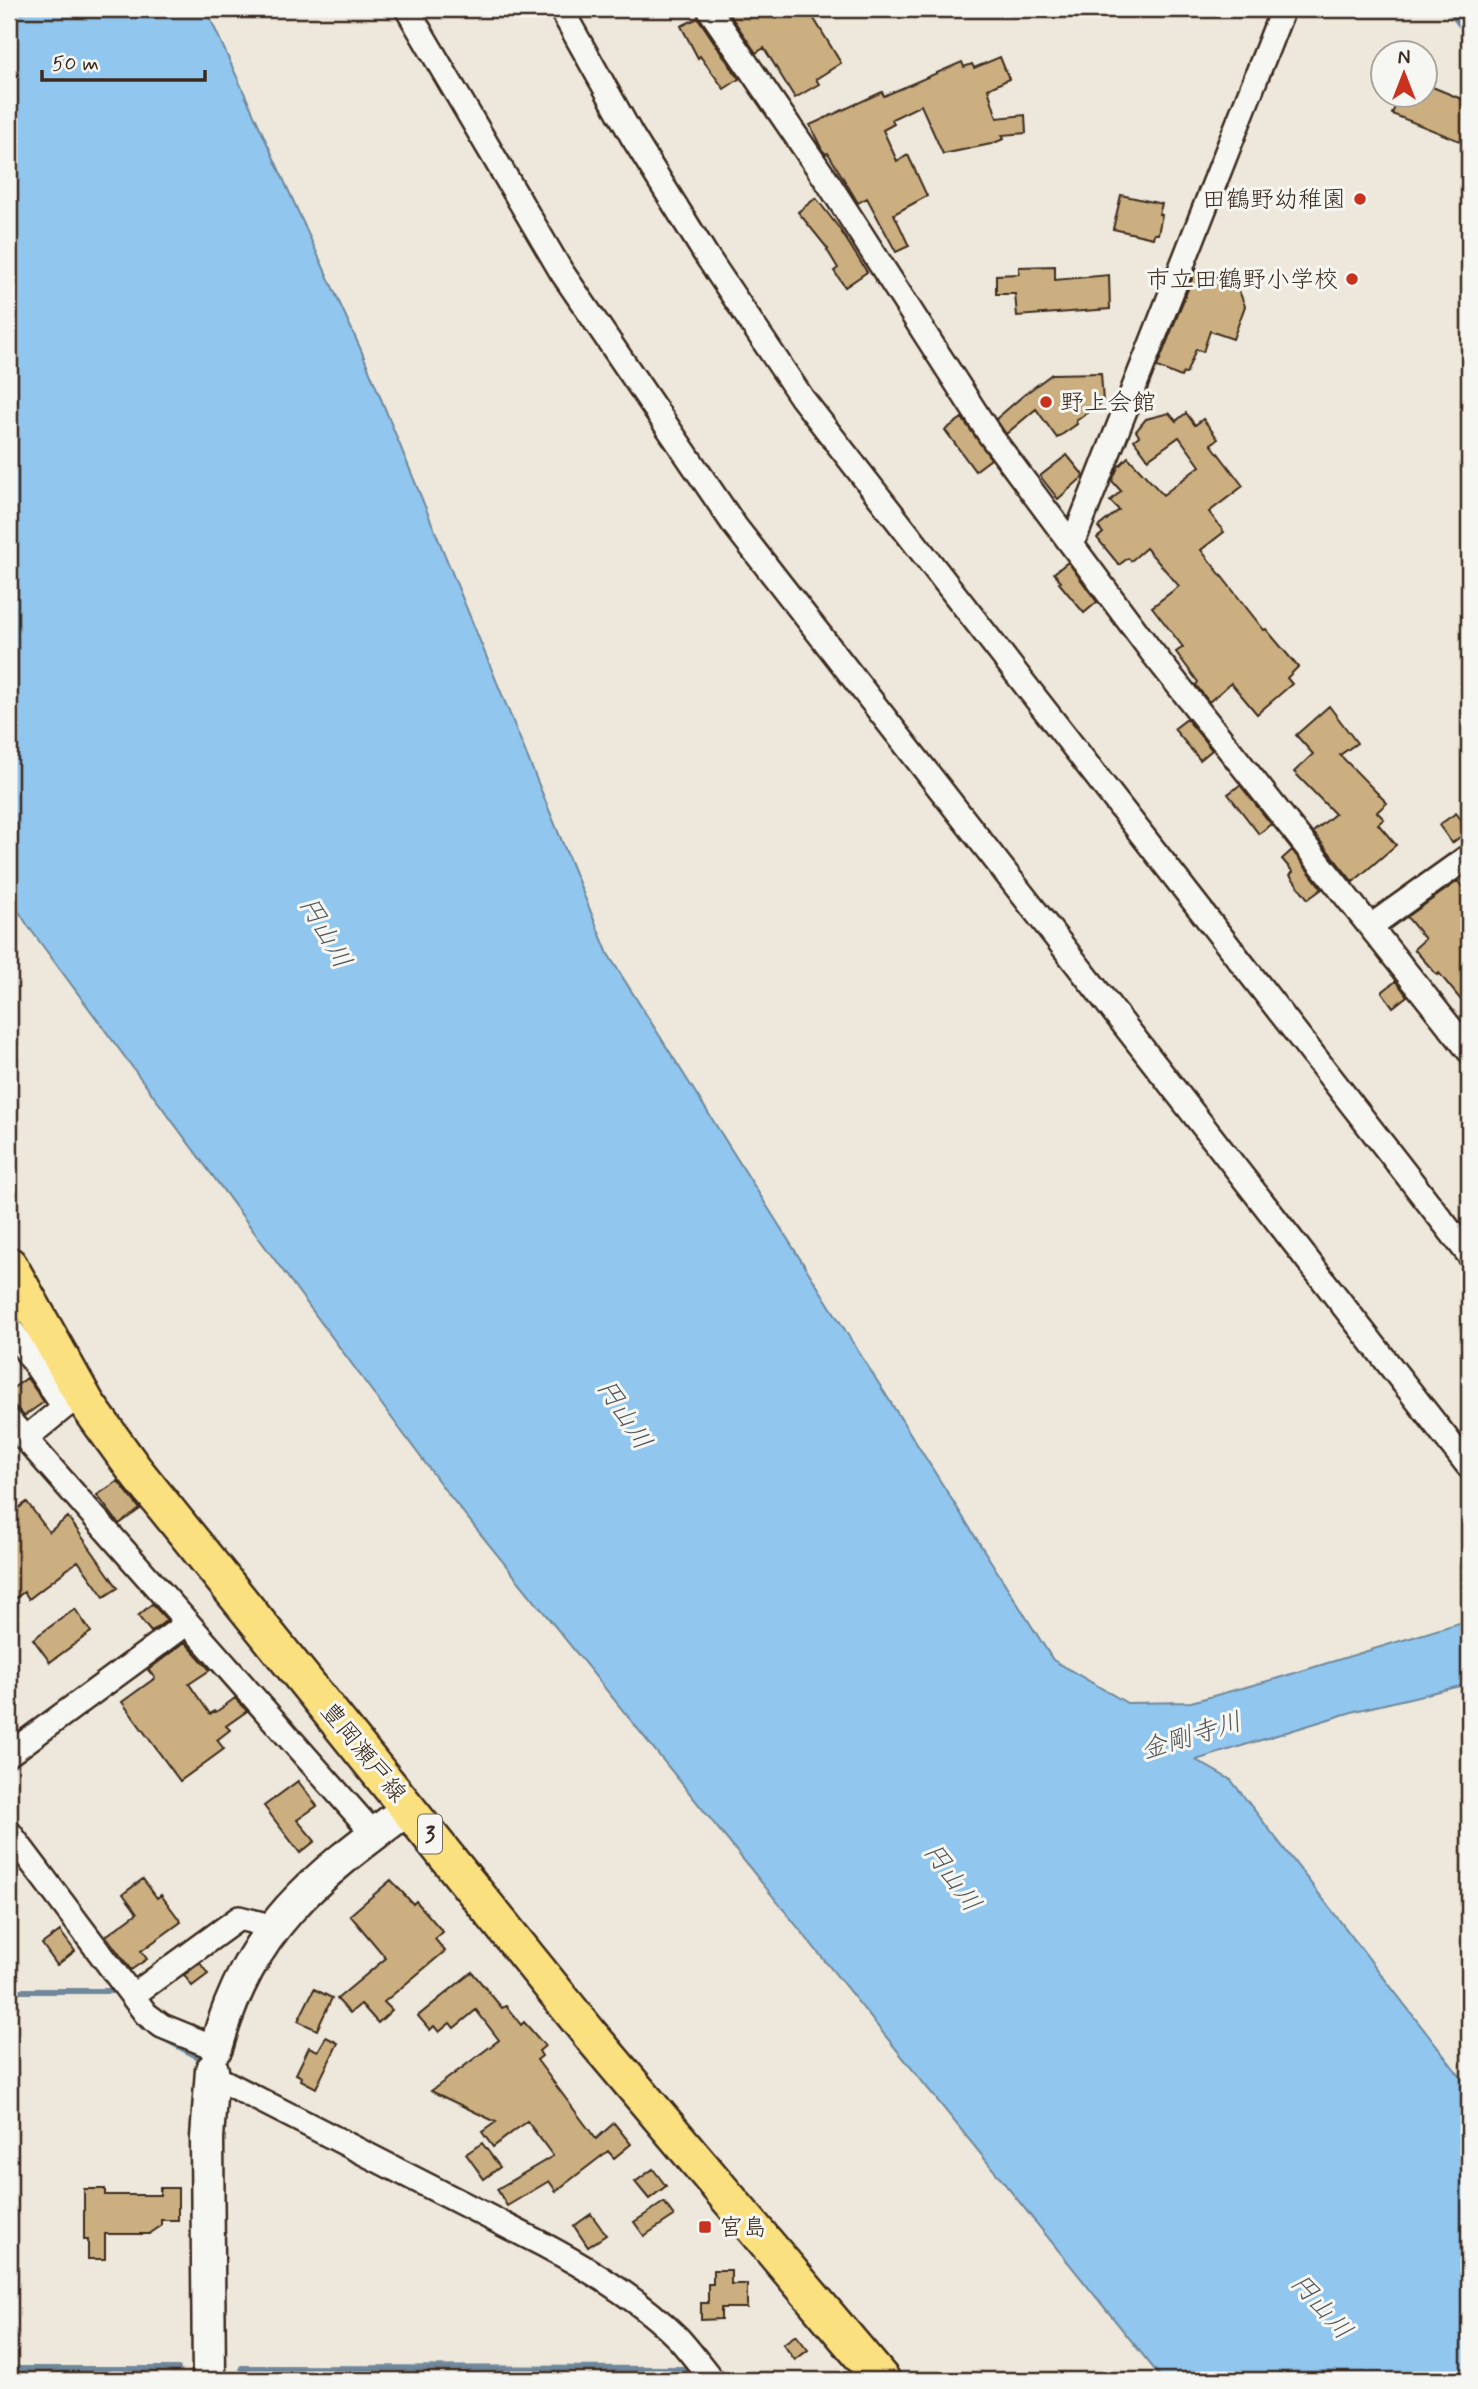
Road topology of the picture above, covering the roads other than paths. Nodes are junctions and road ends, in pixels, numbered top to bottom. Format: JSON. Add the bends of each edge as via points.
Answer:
{"nodes":[{"id":1,"x":407,"y":9,"type":"edge"},
{"id":2,"x":561,"y":9,"type":"edge"},
{"id":3,"x":709,"y":9,"type":"edge"},
{"id":4,"x":1283,"y":9,"type":"edge"},
{"id":5,"x":1072,"y":545,"type":"junction"},
{"id":6,"x":1469,"y":856,"type":"edge"},
{"id":7,"x":1371,"y":926,"type":"junction"},
{"id":8,"x":1469,"y":1051,"type":"edge"},
{"id":9,"x":1469,"y":1255,"type":"edge"},
{"id":10,"x":9,"y":1265,"type":"edge"},
{"id":11,"x":9,"y":1326,"type":"edge"},
{"id":12,"x":72,"y":1400,"type":"junction"},
{"id":13,"x":9,"y":1420,"type":"edge"},
{"id":14,"x":24,"y":1439,"type":"junction"},
{"id":15,"x":1469,"y":1467,"type":"edge"},
{"id":16,"x":187,"y":1624,"type":"junction"},
{"id":17,"x":9,"y":1754,"type":"edge"},
{"id":18,"x":409,"y":1808,"type":"junction"},
{"id":19,"x":9,"y":1832,"type":"edge"},
{"id":20,"x":374,"y":1834,"type":"junction"},
{"id":21,"x":274,"y":1927,"type":"junction"},
{"id":22,"x":132,"y":1996,"type":"junction"},
{"id":23,"x":213,"y":2064,"type":"junction"},
{"id":24,"x":209,"y":2380,"type":"edge"},
{"id":25,"x":712,"y":2380,"type":"edge"},
{"id":26,"x":882,"y":2380,"type":"edge"}],
"edges":[{"from":1,"to":15,"type":"street","via":[[561,271],[735,526]]},
{"from":2,"to":9,"type":"street","via":[[632,136],[802,398]]},
{"from":3,"to":5,"type":"street","via":[[829,184],[990,435]]},
{"from":4,"to":5,"type":"street"},
{"from":5,"to":7,"type":"street"},
{"from":6,"to":7,"type":"street"},
{"from":7,"to":8,"type":"street"},
{"from":10,"to":12,"type":"main road","name":"豊岡瀬戸線","number":"3"},
{"from":11,"to":12,"type":"street"},
{"from":12,"to":14,"type":"street"},
{"from":12,"to":18,"type":"main road","name":"豊岡瀬戸線","number":"3","via":[[134,1469]]},
{"from":13,"to":14,"type":"street"},
{"from":14,"to":16,"type":"street"},
{"from":16,"to":17,"type":"street"},
{"from":16,"to":20,"type":"street"},
{"from":18,"to":20,"type":"street"},
{"from":18,"to":26,"type":"main road","name":"豊岡瀬戸線","number":"3","via":[[592,2037]]},
{"from":19,"to":22,"type":"street"},
{"from":20,"to":21,"type":"street","via":[[325,1873]]},
{"from":21,"to":22,"type":"street","via":[[239,1917]]},
{"from":21,"to":23,"type":"street","via":[[246,1968]]},
{"from":22,"to":23,"type":"street","via":[[155,2022]]},
{"from":23,"to":24,"type":"street","via":[[207,2138]]},
{"from":23,"to":25,"type":"street","via":[[595,2274],[679,2339]]}]}
